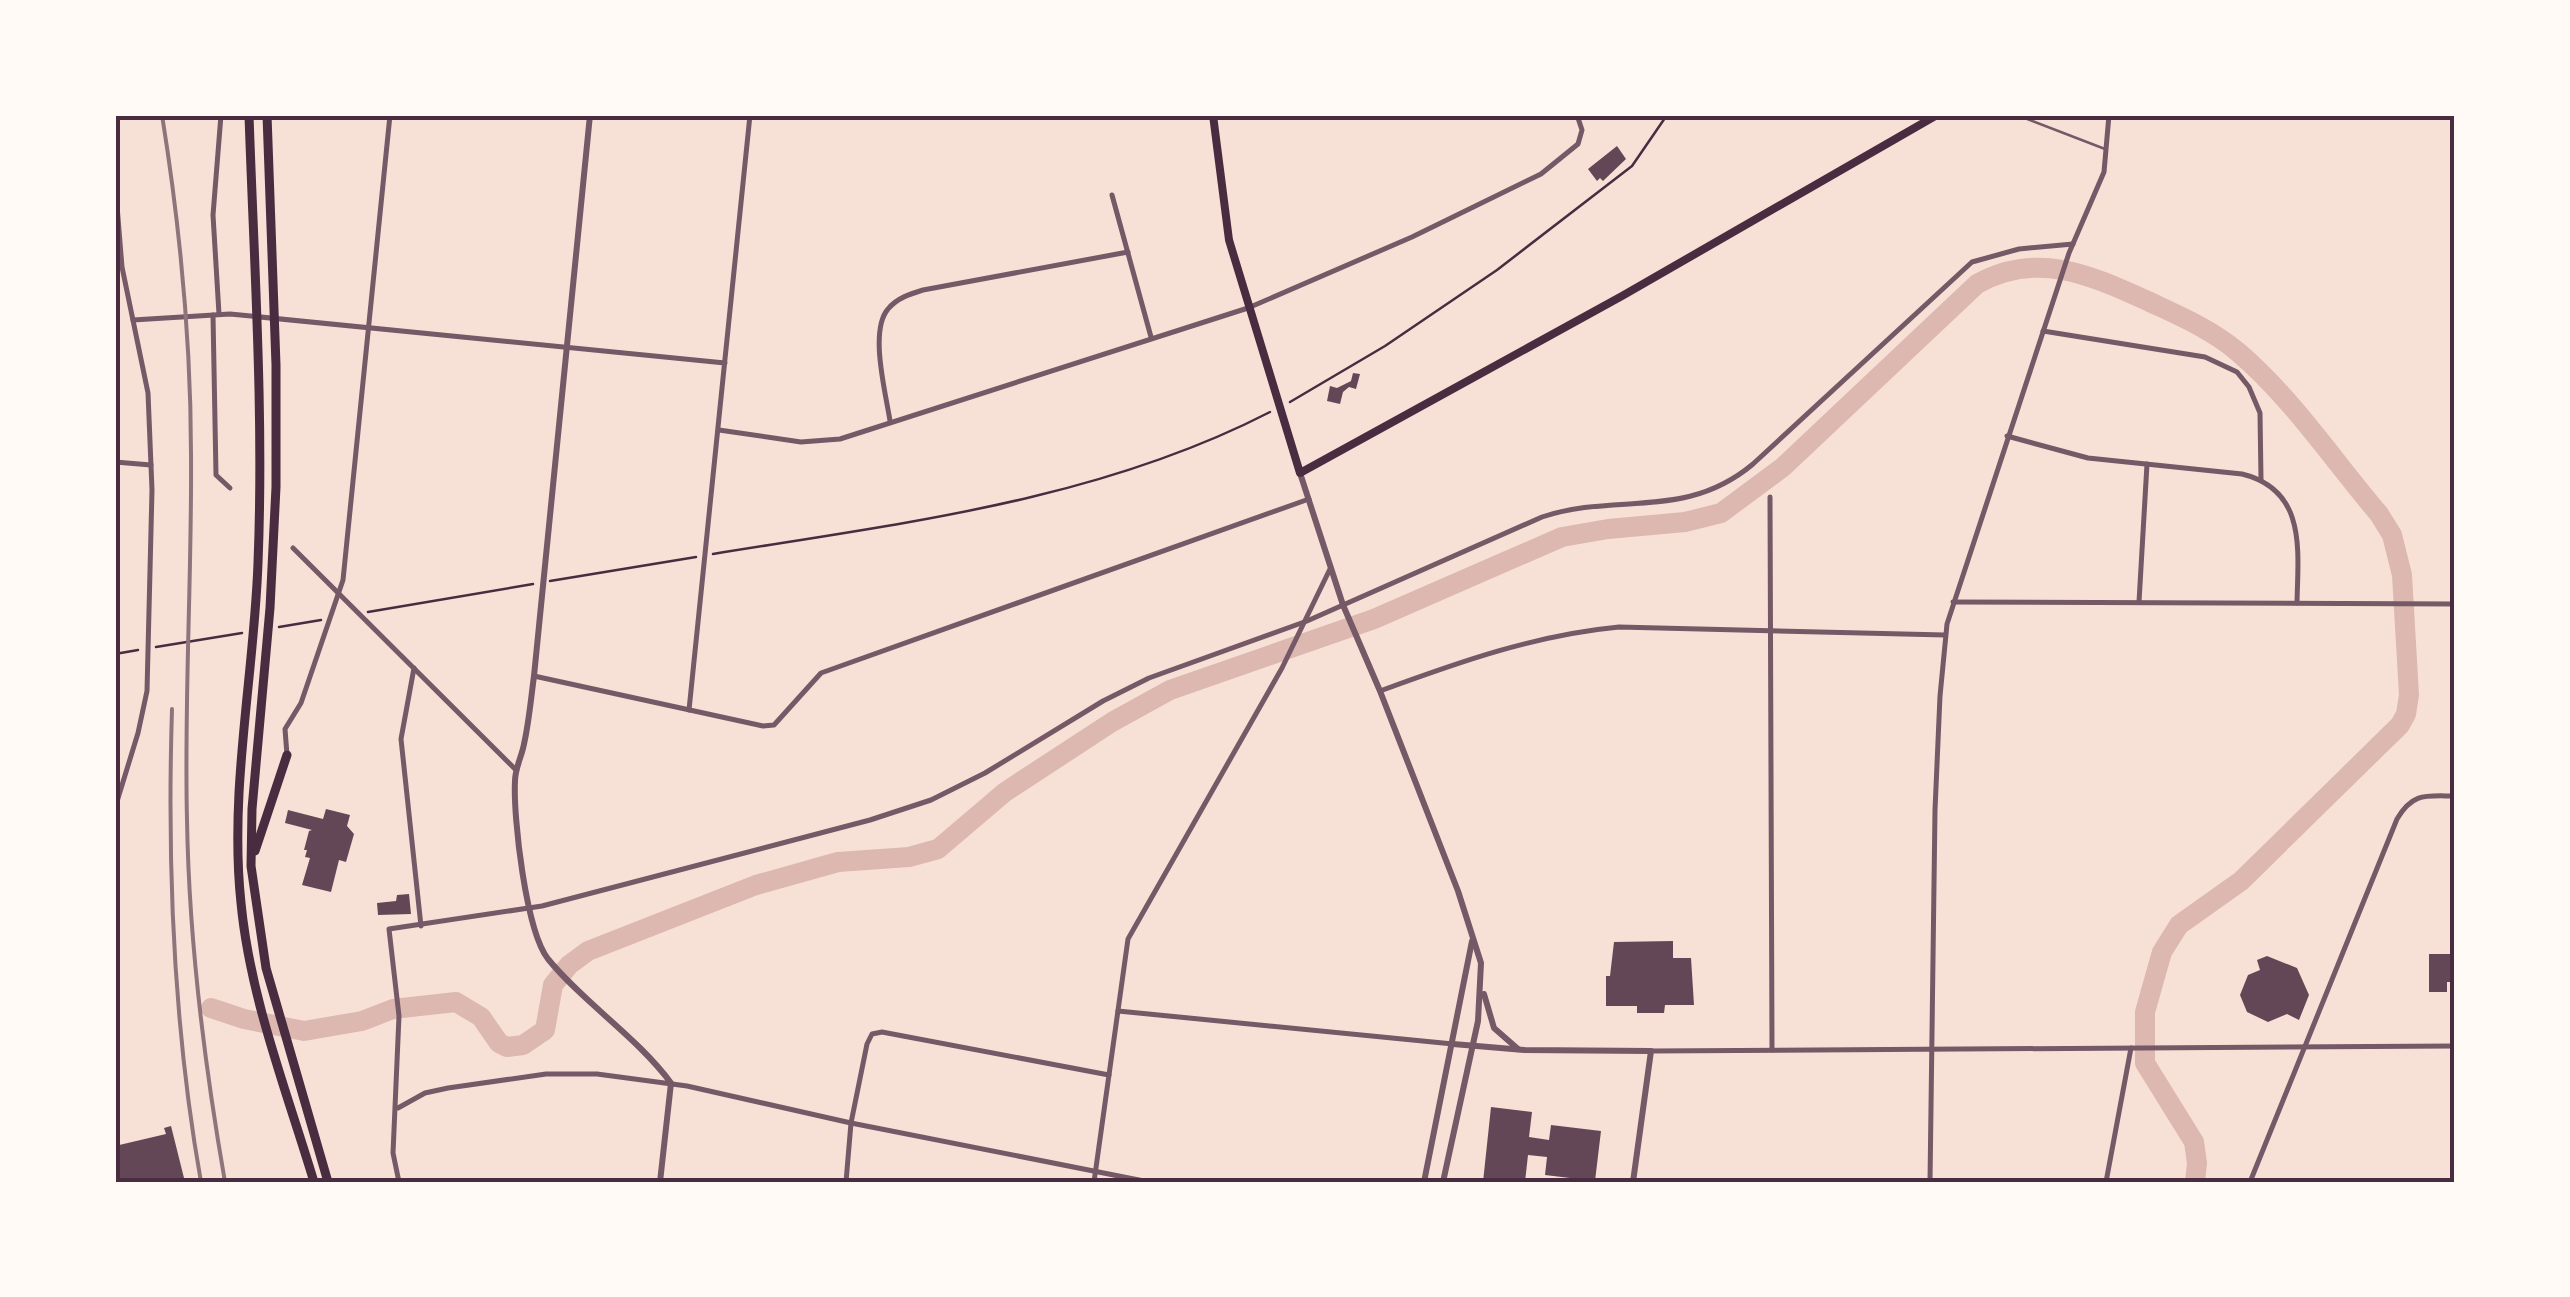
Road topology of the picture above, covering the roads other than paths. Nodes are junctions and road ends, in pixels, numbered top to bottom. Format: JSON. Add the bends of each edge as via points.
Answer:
{"nodes":[{"id":1,"x":221,"y":115,"type":"edge"},
{"id":2,"x":249,"y":115,"type":"edge"},
{"id":3,"x":267,"y":115,"type":"edge"},
{"id":4,"x":390,"y":115,"type":"edge"},
{"id":5,"x":590,"y":115,"type":"edge"},
{"id":6,"x":750,"y":115,"type":"edge"},
{"id":7,"x":1213,"y":115,"type":"edge"},
{"id":8,"x":1577,"y":115,"type":"edge"},
{"id":9,"x":1936,"y":115,"type":"edge"},
{"id":10,"x":2017,"y":115,"type":"edge"},
{"id":11,"x":2109,"y":115,"type":"edge"},
{"id":12,"x":2107,"y":150,"type":"junction"},
{"id":13,"x":115,"y":181,"type":"edge"},
{"id":14,"x":1112,"y":195,"type":"dead end"},
{"id":15,"x":2073,"y":244,"type":"junction"},
{"id":16,"x":1128,"y":252,"type":"junction"},
{"id":17,"x":115,"y":254,"type":"edge"},
{"id":18,"x":122,"y":266,"type":"junction"},
{"id":19,"x":1248,"y":308,"type":"junction"},
{"id":20,"x":213,"y":315,"type":"junction"},
{"id":21,"x":133,"y":320,"type":"junction"},
{"id":22,"x":367,"y":327,"type":"junction"},
{"id":23,"x":2043,"y":331,"type":"junction"},
{"id":24,"x":1151,"y":337,"type":"junction"},
{"id":25,"x":565,"y":348,"type":"junction"},
{"id":26,"x":725,"y":364,"type":"junction"},
{"id":27,"x":890,"y":421,"type":"junction"},
{"id":28,"x":719,"y":430,"type":"junction"},
{"id":29,"x":2008,"y":436,"type":"junction"},
{"id":30,"x":115,"y":462,"type":"edge"},
{"id":31,"x":2147,"y":464,"type":"junction"},
{"id":32,"x":151,"y":466,"type":"junction"},
{"id":33,"x":1300,"y":473,"type":"junction"},
{"id":34,"x":2262,"y":479,"type":"junction"},
{"id":35,"x":230,"y":488,"type":"dead end"},
{"id":36,"x":1770,"y":497,"type":"dead end"},
{"id":37,"x":1308,"y":499,"type":"junction"},
{"id":38,"x":293,"y":548,"type":"dead end"},
{"id":39,"x":1331,"y":569,"type":"junction"},
{"id":40,"x":339,"y":592,"type":"junction"},
{"id":41,"x":1953,"y":602,"type":"junction"},
{"id":42,"x":2139,"y":602,"type":"junction"},
{"id":43,"x":2297,"y":603,"type":"junction"},
{"id":44,"x":2455,"y":604,"type":"edge"},
{"id":45,"x":1346,"y":608,"type":"junction"},
{"id":46,"x":1307,"y":622,"type":"junction"},
{"id":47,"x":1770,"y":631,"type":"junction"},
{"id":48,"x":1946,"y":634,"type":"junction"},
{"id":49,"x":414,"y":668,"type":"junction"},
{"id":50,"x":534,"y":676,"type":"junction"},
{"id":51,"x":1380,"y":691,"type":"junction"},
{"id":52,"x":689,"y":710,"type":"junction"},
{"id":53,"x":287,"y":755,"type":"joint"},
{"id":54,"x":516,"y":770,"type":"junction"},
{"id":55,"x":2455,"y":796,"type":"edge"},
{"id":56,"x":115,"y":808,"type":"edge"},
{"id":57,"x":252,"y":884,"type":"junction"},
{"id":58,"x":530,"y":909,"type":"junction"},
{"id":59,"x":421,"y":926,"type":"junction"},
{"id":60,"x":1472,"y":940,"type":"junction"},
{"id":61,"x":1482,"y":978,"type":"junction"},
{"id":62,"x":1118,"y":1010,"type":"junction"},
{"id":63,"x":1453,"y":1044,"type":"junction"},
{"id":64,"x":1472,"y":1046,"type":"junction"},
{"id":65,"x":2455,"y":1046,"type":"edge"},
{"id":66,"x":2306,"y":1047,"type":"junction"},
{"id":67,"x":2133,"y":1048,"type":"junction"},
{"id":68,"x":1931,"y":1049,"type":"junction"},
{"id":69,"x":1519,"y":1050,"type":"junction"},
{"id":70,"x":1772,"y":1050,"type":"junction"},
{"id":71,"x":1651,"y":1051,"type":"junction"},
{"id":72,"x":1110,"y":1075,"type":"junction"},
{"id":73,"x":671,"y":1083,"type":"junction"},
{"id":74,"x":397,"y":1108,"type":"junction"},
{"id":75,"x":850,"y":1123,"type":"junction"},
{"id":76,"x":1096,"y":1169,"type":"junction"},
{"id":77,"x":314,"y":1182,"type":"edge"},
{"id":78,"x":328,"y":1182,"type":"edge"},
{"id":79,"x":398,"y":1182,"type":"edge"},
{"id":80,"x":660,"y":1182,"type":"edge"},
{"id":81,"x":846,"y":1182,"type":"edge"},
{"id":82,"x":1094,"y":1182,"type":"edge"},
{"id":83,"x":1149,"y":1182,"type":"edge"},
{"id":84,"x":1424,"y":1182,"type":"edge"},
{"id":85,"x":1443,"y":1182,"type":"edge"},
{"id":86,"x":1634,"y":1182,"type":"edge"},
{"id":87,"x":1930,"y":1182,"type":"edge"},
{"id":88,"x":2106,"y":1182,"type":"edge"},
{"id":89,"x":2250,"y":1182,"type":"edge"}],
"edges":[{"from":1,"to":20,"type":"street"},
{"from":2,"to":77,"type":"highway","via":[[260,503],[237,845],[243,926]]},
{"from":3,"to":57,"type":"highway","via":[[276,477]]},
{"from":4,"to":22,"type":"street"},
{"from":5,"to":25,"type":"street"},
{"from":6,"to":26,"type":"street"},
{"from":7,"to":19,"type":"main road","via":[[1229,240]]},
{"from":8,"to":19,"type":"street","via":[[1578,144],[1542,174]]},
{"from":9,"to":33,"type":"main road"},
{"from":10,"to":12,"type":"lane"},
{"from":11,"to":12,"type":"street"},
{"from":12,"to":15,"type":"street"},
{"from":13,"to":18,"type":"street"},
{"from":14,"to":16,"type":"street"},
{"from":15,"to":23,"type":"street"},
{"from":15,"to":45,"type":"street","via":[[1972,262],[1724,485],[1671,500],[1556,512]]},
{"from":16,"to":24,"type":"street"},
{"from":16,"to":27,"type":"street","via":[[903,296],[887,310],[879,332]]},
{"from":17,"to":18,"type":"lane"},
{"from":18,"to":21,"type":"street"},
{"from":19,"to":24,"type":"street"},
{"from":19,"to":33,"type":"main road"},
{"from":20,"to":21,"type":"street"},
{"from":20,"to":22,"type":"street"},
{"from":20,"to":35,"type":"street","via":[[216,475]]},
{"from":21,"to":32,"type":"street","via":[[148,393]]},
{"from":22,"to":25,"type":"street"},
{"from":22,"to":40,"type":"street"},
{"from":23,"to":29,"type":"street"},
{"from":23,"to":34,"type":"street","via":[[2206,357],[2237,372],[2260,413]]},
{"from":24,"to":27,"type":"street"},
{"from":25,"to":26,"type":"street"},
{"from":25,"to":50,"type":"street"},
{"from":26,"to":28,"type":"street"},
{"from":27,"to":28,"type":"street","via":[[823,442]]},
{"from":28,"to":52,"type":"street"},
{"from":29,"to":31,"type":"street","via":[[2088,458]]},
{"from":29,"to":41,"type":"street"},
{"from":30,"to":32,"type":"street"},
{"from":31,"to":34,"type":"street"},
{"from":31,"to":42,"type":"street"},
{"from":32,"to":56,"type":"street","via":[[147,691]]},
{"from":33,"to":37,"type":"street"},
{"from":34,"to":43,"type":"street","via":[[2291,512],[2298,538]]},
{"from":36,"to":47,"type":"street"},
{"from":37,"to":39,"type":"street"},
{"from":37,"to":52,"type":"street","via":[[832,669],[813,680],[774,725]]},
{"from":38,"to":40,"type":"street"},
{"from":39,"to":45,"type":"street"},
{"from":39,"to":46,"type":"street"},
{"from":40,"to":49,"type":"street"},
{"from":40,"to":53,"type":"street","via":[[301,703],[285,730]]},
{"from":41,"to":42,"type":"street"},
{"from":41,"to":48,"type":"street"},
{"from":42,"to":43,"type":"street"},
{"from":43,"to":44,"type":"street"},
{"from":45,"to":46,"type":"street"},
{"from":45,"to":51,"type":"street"},
{"from":46,"to":58,"type":"street","via":[[1149,678],[931,800]]},
{"from":46,"to":62,"type":"street","via":[[1137,919]]},
{"from":47,"to":48,"type":"street"},
{"from":47,"to":51,"type":"street","via":[[1590,630],[1512,646]]},
{"from":47,"to":70,"type":"street"},
{"from":48,"to":68,"type":"street"},
{"from":49,"to":54,"type":"street"},
{"from":49,"to":59,"type":"street","via":[[401,739]]},
{"from":50,"to":52,"type":"street"},
{"from":50,"to":54,"type":"street"},
{"from":51,"to":60,"type":"street"},
{"from":53,"to":57,"type":"highway","via":[[259,833]]},
{"from":54,"to":58,"type":"street"},
{"from":55,"to":66,"type":"street","via":[[2422,796],[2404,808]]},
{"from":57,"to":78,"type":"highway","via":[[274,1002]]},
{"from":58,"to":59,"type":"street"},
{"from":58,"to":73,"type":"street","via":[[550,960]]},
{"from":59,"to":74,"type":"street","via":[[389,929],[400,1016]]},
{"from":60,"to":61,"type":"street"},
{"from":60,"to":63,"type":"street"},
{"from":61,"to":64,"type":"street"},
{"from":61,"to":69,"type":"street","via":[[1492,1025]]},
{"from":62,"to":63,"type":"street"},
{"from":62,"to":72,"type":"street"},
{"from":63,"to":64,"type":"street"},
{"from":63,"to":84,"type":"street"},
{"from":64,"to":69,"type":"street"},
{"from":64,"to":85,"type":"street"},
{"from":65,"to":66,"type":"street"},
{"from":66,"to":67,"type":"street"},
{"from":66,"to":89,"type":"street"},
{"from":67,"to":68,"type":"street"},
{"from":67,"to":88,"type":"street"},
{"from":68,"to":70,"type":"street"},
{"from":68,"to":87,"type":"street"},
{"from":69,"to":71,"type":"street"},
{"from":70,"to":71,"type":"street"},
{"from":71,"to":86,"type":"street"},
{"from":72,"to":75,"type":"street","via":[[882,1032],[867,1044]]},
{"from":72,"to":76,"type":"street"},
{"from":73,"to":74,"type":"street","via":[[546,1074],[439,1089]]},
{"from":73,"to":75,"type":"street"},
{"from":73,"to":80,"type":"street"},
{"from":74,"to":79,"type":"street"},
{"from":75,"to":76,"type":"street"},
{"from":75,"to":81,"type":"street"},
{"from":76,"to":82,"type":"street"},
{"from":76,"to":83,"type":"street"}]}
